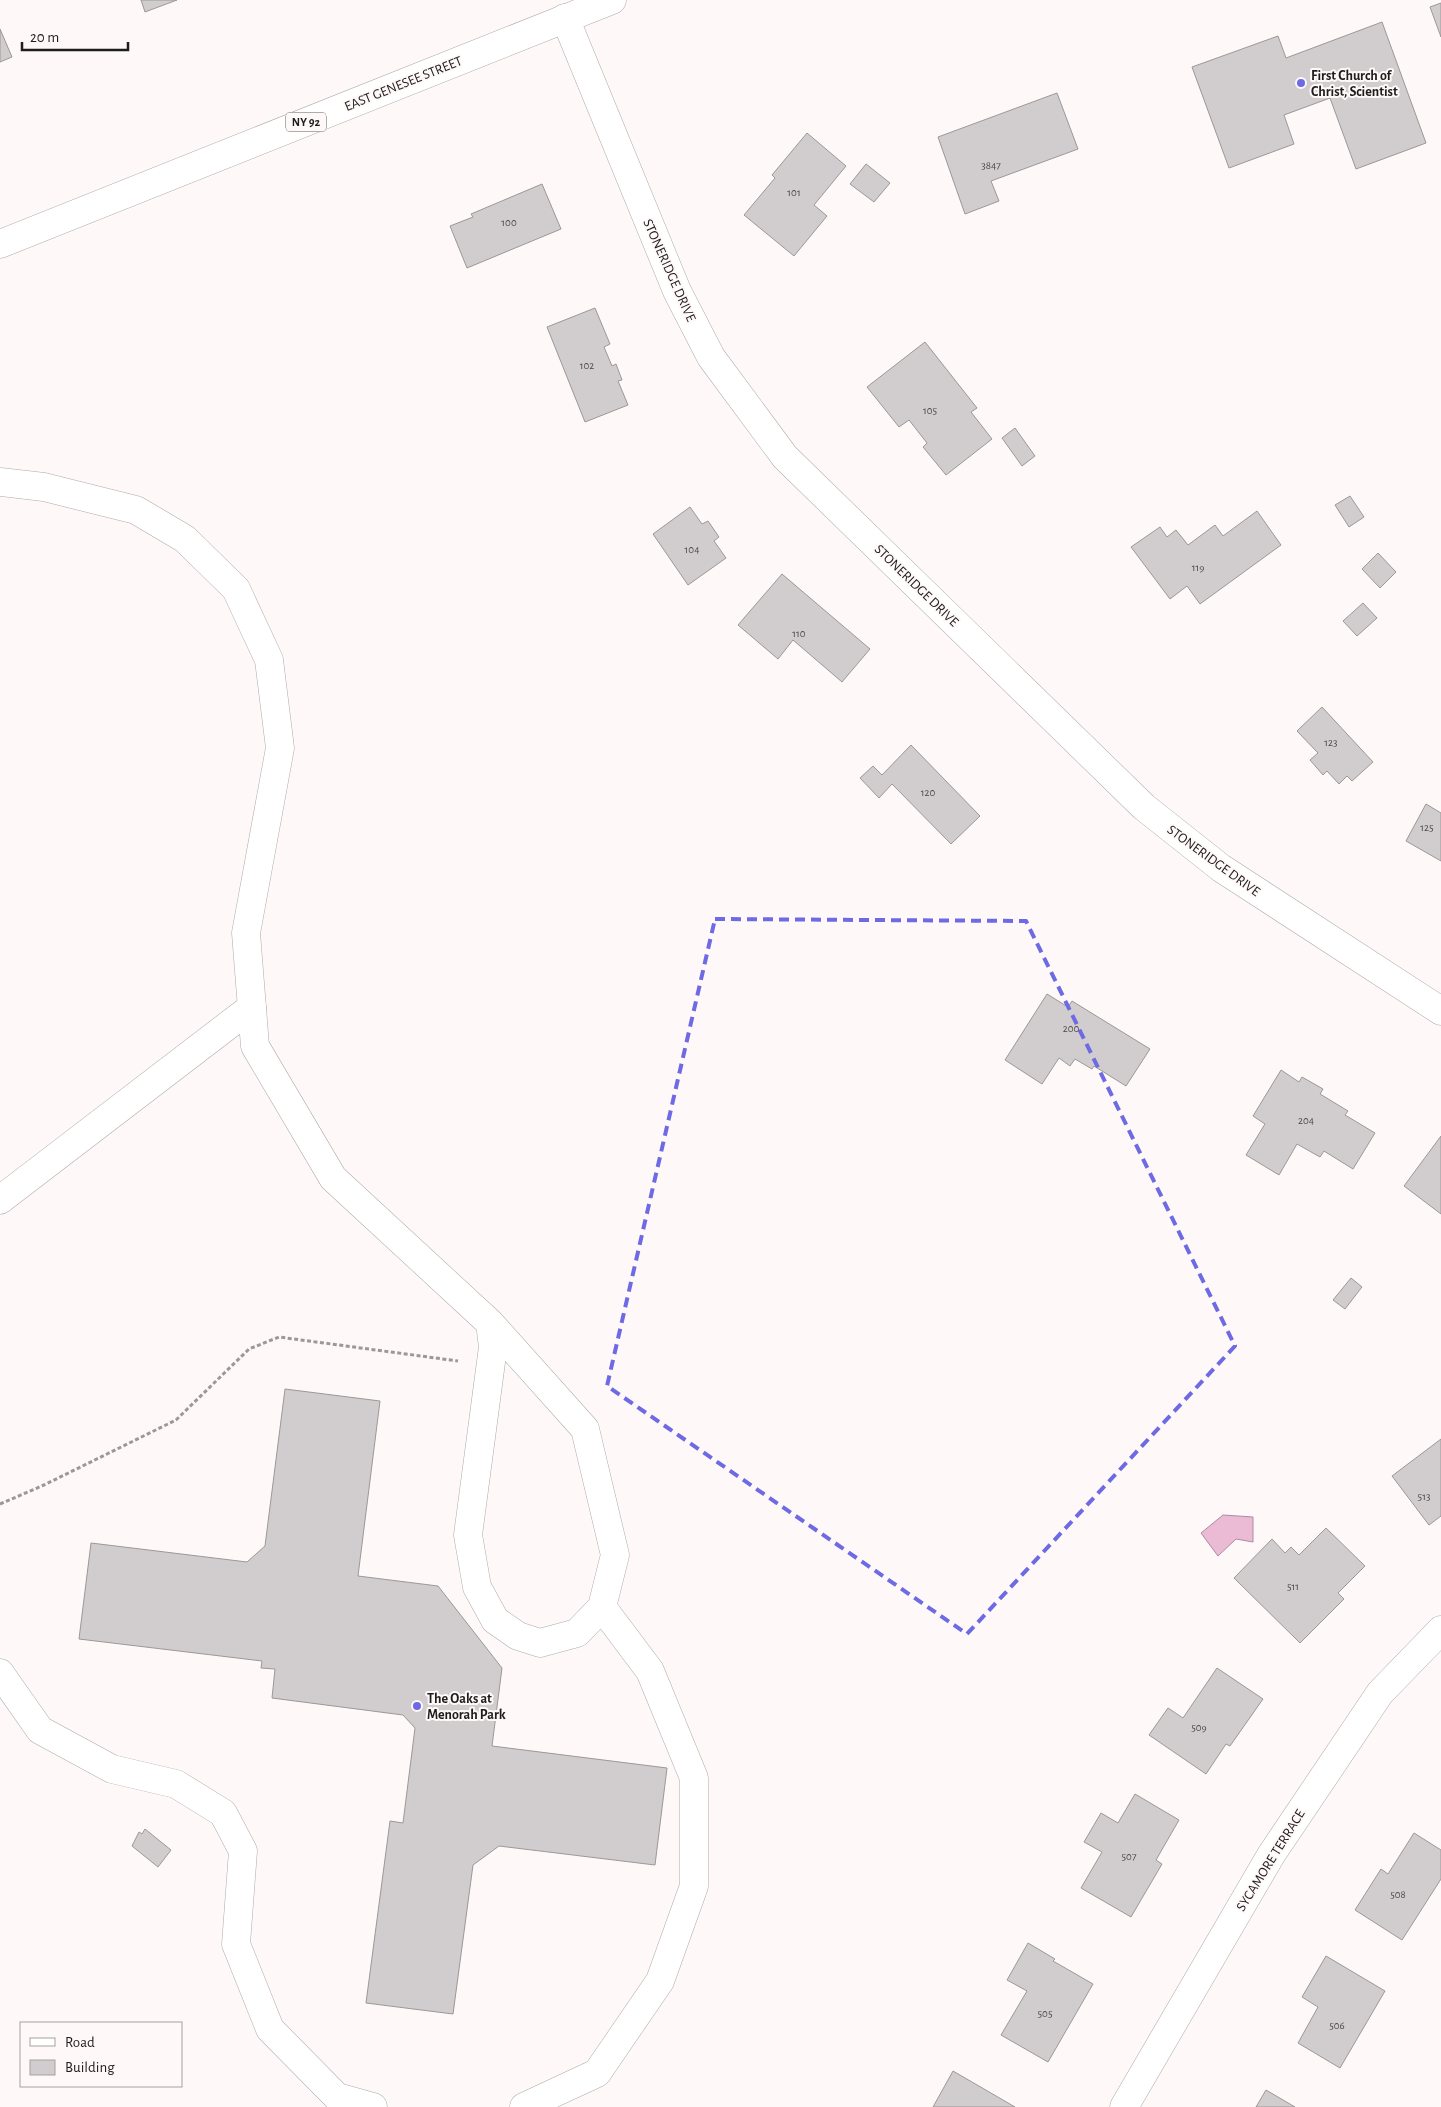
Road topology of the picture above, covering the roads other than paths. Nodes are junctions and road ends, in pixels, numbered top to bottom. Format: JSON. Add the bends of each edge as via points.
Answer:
{"nodes":[{"id":1,"x":612,"y":0,"type":"edge"},
{"id":2,"x":565,"y":18,"type":"junction"},
{"id":3,"x":0,"y":244,"type":"edge"},
{"id":4,"x":0,"y":482,"type":"edge"},
{"id":5,"x":252,"y":1008,"type":"junction"},
{"id":6,"x":1441,"y":1010,"type":"edge"},
{"id":7,"x":0,"y":1200,"type":"edge"},
{"id":8,"x":492,"y":1335,"type":"junction"},
{"id":9,"x":602,"y":1607,"type":"junction"},
{"id":10,"x":1441,"y":1630,"type":"edge"},
{"id":11,"x":0,"y":1673,"type":"edge"},
{"id":12,"x":373,"y":2107,"type":"edge"},
{"id":13,"x":524,"y":2107,"type":"edge"},
{"id":14,"x":1124,"y":2107,"type":"edge"}],
"edges":[{"from":1,"to":2,"type":"street","name":"EAST GENESEE STREET","number":"NY 92"},
{"from":2,"to":3,"type":"street","name":"EAST GENESEE STREET","number":"NY 92"},
{"from":2,"to":6,"type":"street","name":"STONERIDGE DRIVE","via":[[677,290],[706,349],[786,457],[1144,808],[1221,868]]},
{"from":4,"to":5,"type":"street","via":[[44,487],[136,510],[185,538],[236,588],[269,660],[280,748],[246,933]]},
{"from":5,"to":7,"type":"street"},
{"from":5,"to":8,"type":"street","via":[[255,1046],[333,1178]]},
{"from":8,"to":9,"type":"street","via":[[585,1429],[615,1555]]},
{"from":8,"to":9,"type":"street","via":[[468,1535],[477,1587],[495,1620],[518,1636],[540,1643],[577,1633]]},
{"from":9,"to":13,"type":"street","via":[[650,1671],[694,1778],[694,1886],[660,1981],[597,2073]]},
{"from":10,"to":14,"type":"street","name":"SYCAMORE TERRACE","via":[[1380,1693],[1271,1855]]},
{"from":11,"to":12,"type":"street","via":[[40,1730],[112,1769],[176,1784],[223,1813],[243,1851],[236,1944],[270,2029],[336,2097]]}]}
